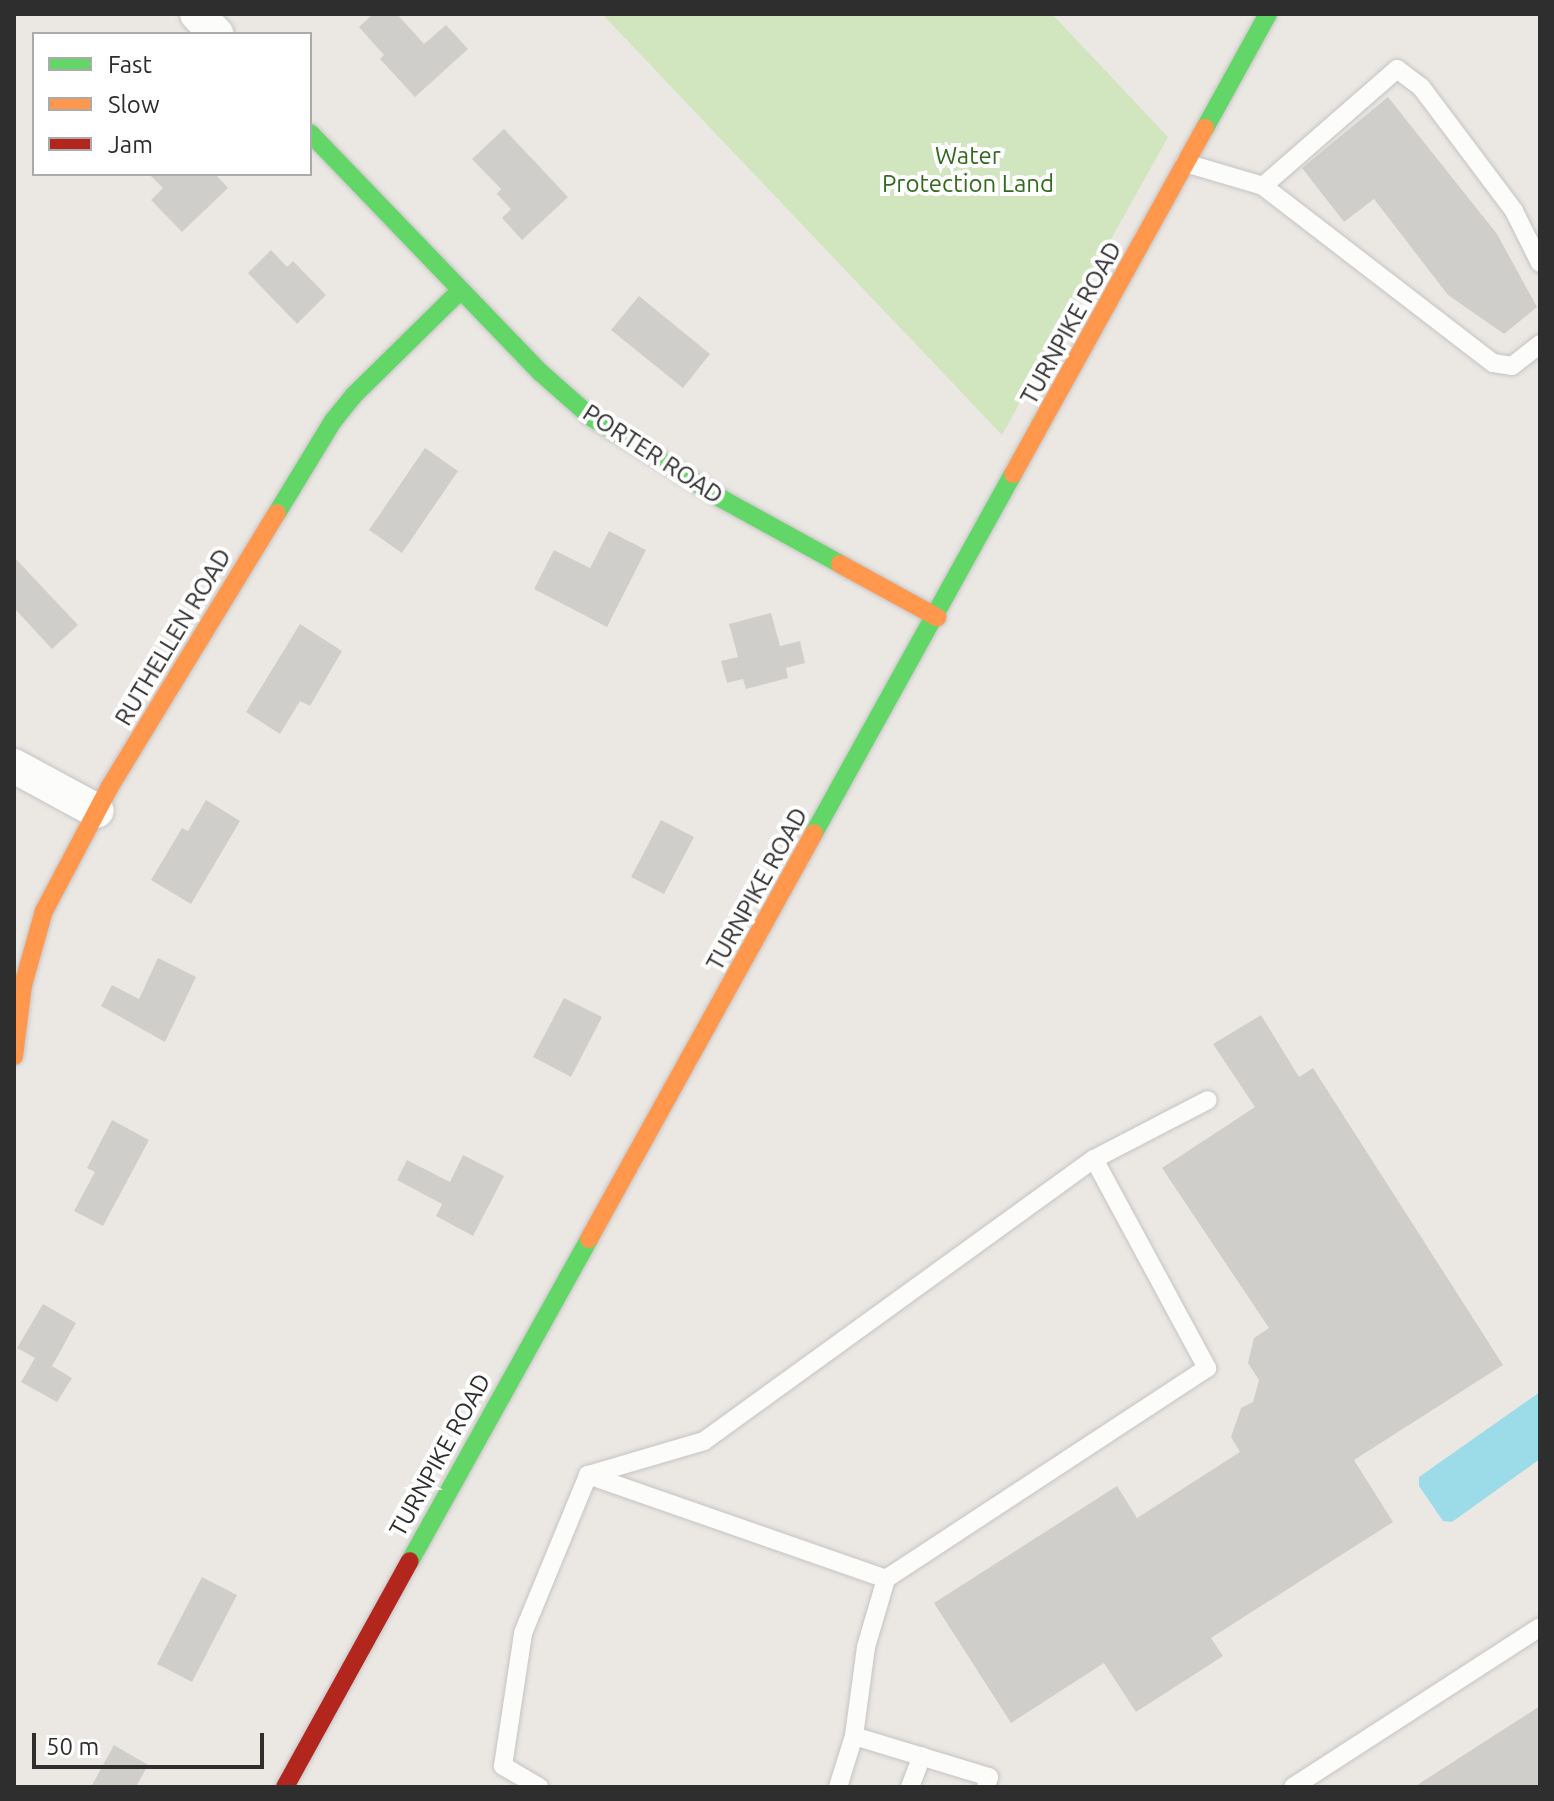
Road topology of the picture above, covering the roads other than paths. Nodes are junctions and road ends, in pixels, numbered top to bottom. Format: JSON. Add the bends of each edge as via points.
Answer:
{"nodes":[{"id":1,"x":197,"y":14,"type":"edge"},
{"id":2,"x":1268,"y":14,"type":"edge"},
{"id":3,"x":214,"y":32,"type":"edge"},
{"id":4,"x":312,"y":135,"type":"edge"},
{"id":5,"x":1185,"y":163,"type":"junction"},
{"id":6,"x":1263,"y":186,"type":"junction"},
{"id":7,"x":1540,"y":263,"type":"edge"},
{"id":8,"x":460,"y":291,"type":"junction"},
{"id":9,"x":1540,"y":344,"type":"edge"},
{"id":10,"x":937,"y":617,"type":"junction"},
{"id":11,"x":14,"y":766,"type":"edge"},
{"id":12,"x":97,"y":811,"type":"junction"},
{"id":13,"x":14,"y":1056,"type":"edge"},
{"id":14,"x":1208,"y":1100,"type":"dead end"},
{"id":15,"x":1094,"y":1159,"type":"junction"},
{"id":16,"x":588,"y":1475,"type":"junction"},
{"id":17,"x":886,"y":1579,"type":"junction"},
{"id":18,"x":1540,"y":1627,"type":"edge"},
{"id":19,"x":854,"y":1736,"type":"junction"},
{"id":20,"x":922,"y":1756,"type":"junction"},
{"id":21,"x":285,"y":1787,"type":"edge"},
{"id":22,"x":539,"y":1787,"type":"edge"},
{"id":23,"x":838,"y":1787,"type":"edge"},
{"id":24,"x":910,"y":1787,"type":"edge"},
{"id":25,"x":986,"y":1787,"type":"edge"},
{"id":26,"x":1293,"y":1787,"type":"edge"}],
"edges":[{"from":1,"to":3,"type":"street"},
{"from":2,"to":5,"type":"main road","name":"TURNPIKE ROAD"},
{"from":4,"to":8,"type":"main road","name":"PORTER ROAD"},
{"from":5,"to":6,"type":"lane"},
{"from":5,"to":10,"type":"main road","name":"TURNPIKE ROAD"},
{"from":6,"to":7,"type":"lane","via":[[1397,69],[1421,87],[1514,211]]},
{"from":6,"to":9,"type":"lane","via":[[1493,363],[1512,366]]},
{"from":8,"to":10,"type":"main road","name":"PORTER ROAD","via":[[540,372],[603,425],[722,499]]},
{"from":8,"to":12,"type":"main road","name":"RUTHELLEN ROAD","via":[[354,395],[326,431]]},
{"from":10,"to":21,"type":"main road","name":"TURNPIKE ROAD"},
{"from":11,"to":12,"type":"street"},
{"from":12,"to":13,"type":"main road","name":"RUTHELLEN ROAD","via":[[44,911],[23,985]]},
{"from":14,"to":15,"type":"lane"},
{"from":15,"to":16,"type":"lane","via":[[704,1441]]},
{"from":15,"to":17,"type":"lane","via":[[1207,1368]]},
{"from":16,"to":17,"type":"lane"},
{"from":16,"to":22,"type":"lane","via":[[523,1633],[503,1766]]},
{"from":17,"to":19,"type":"lane","via":[[866,1647]]},
{"from":18,"to":26,"type":"lane"},
{"from":19,"to":20,"type":"lane"},
{"from":19,"to":23,"type":"lane"},
{"from":20,"to":24,"type":"lane"},
{"from":20,"to":25,"type":"lane","via":[[989,1777]]}]}
